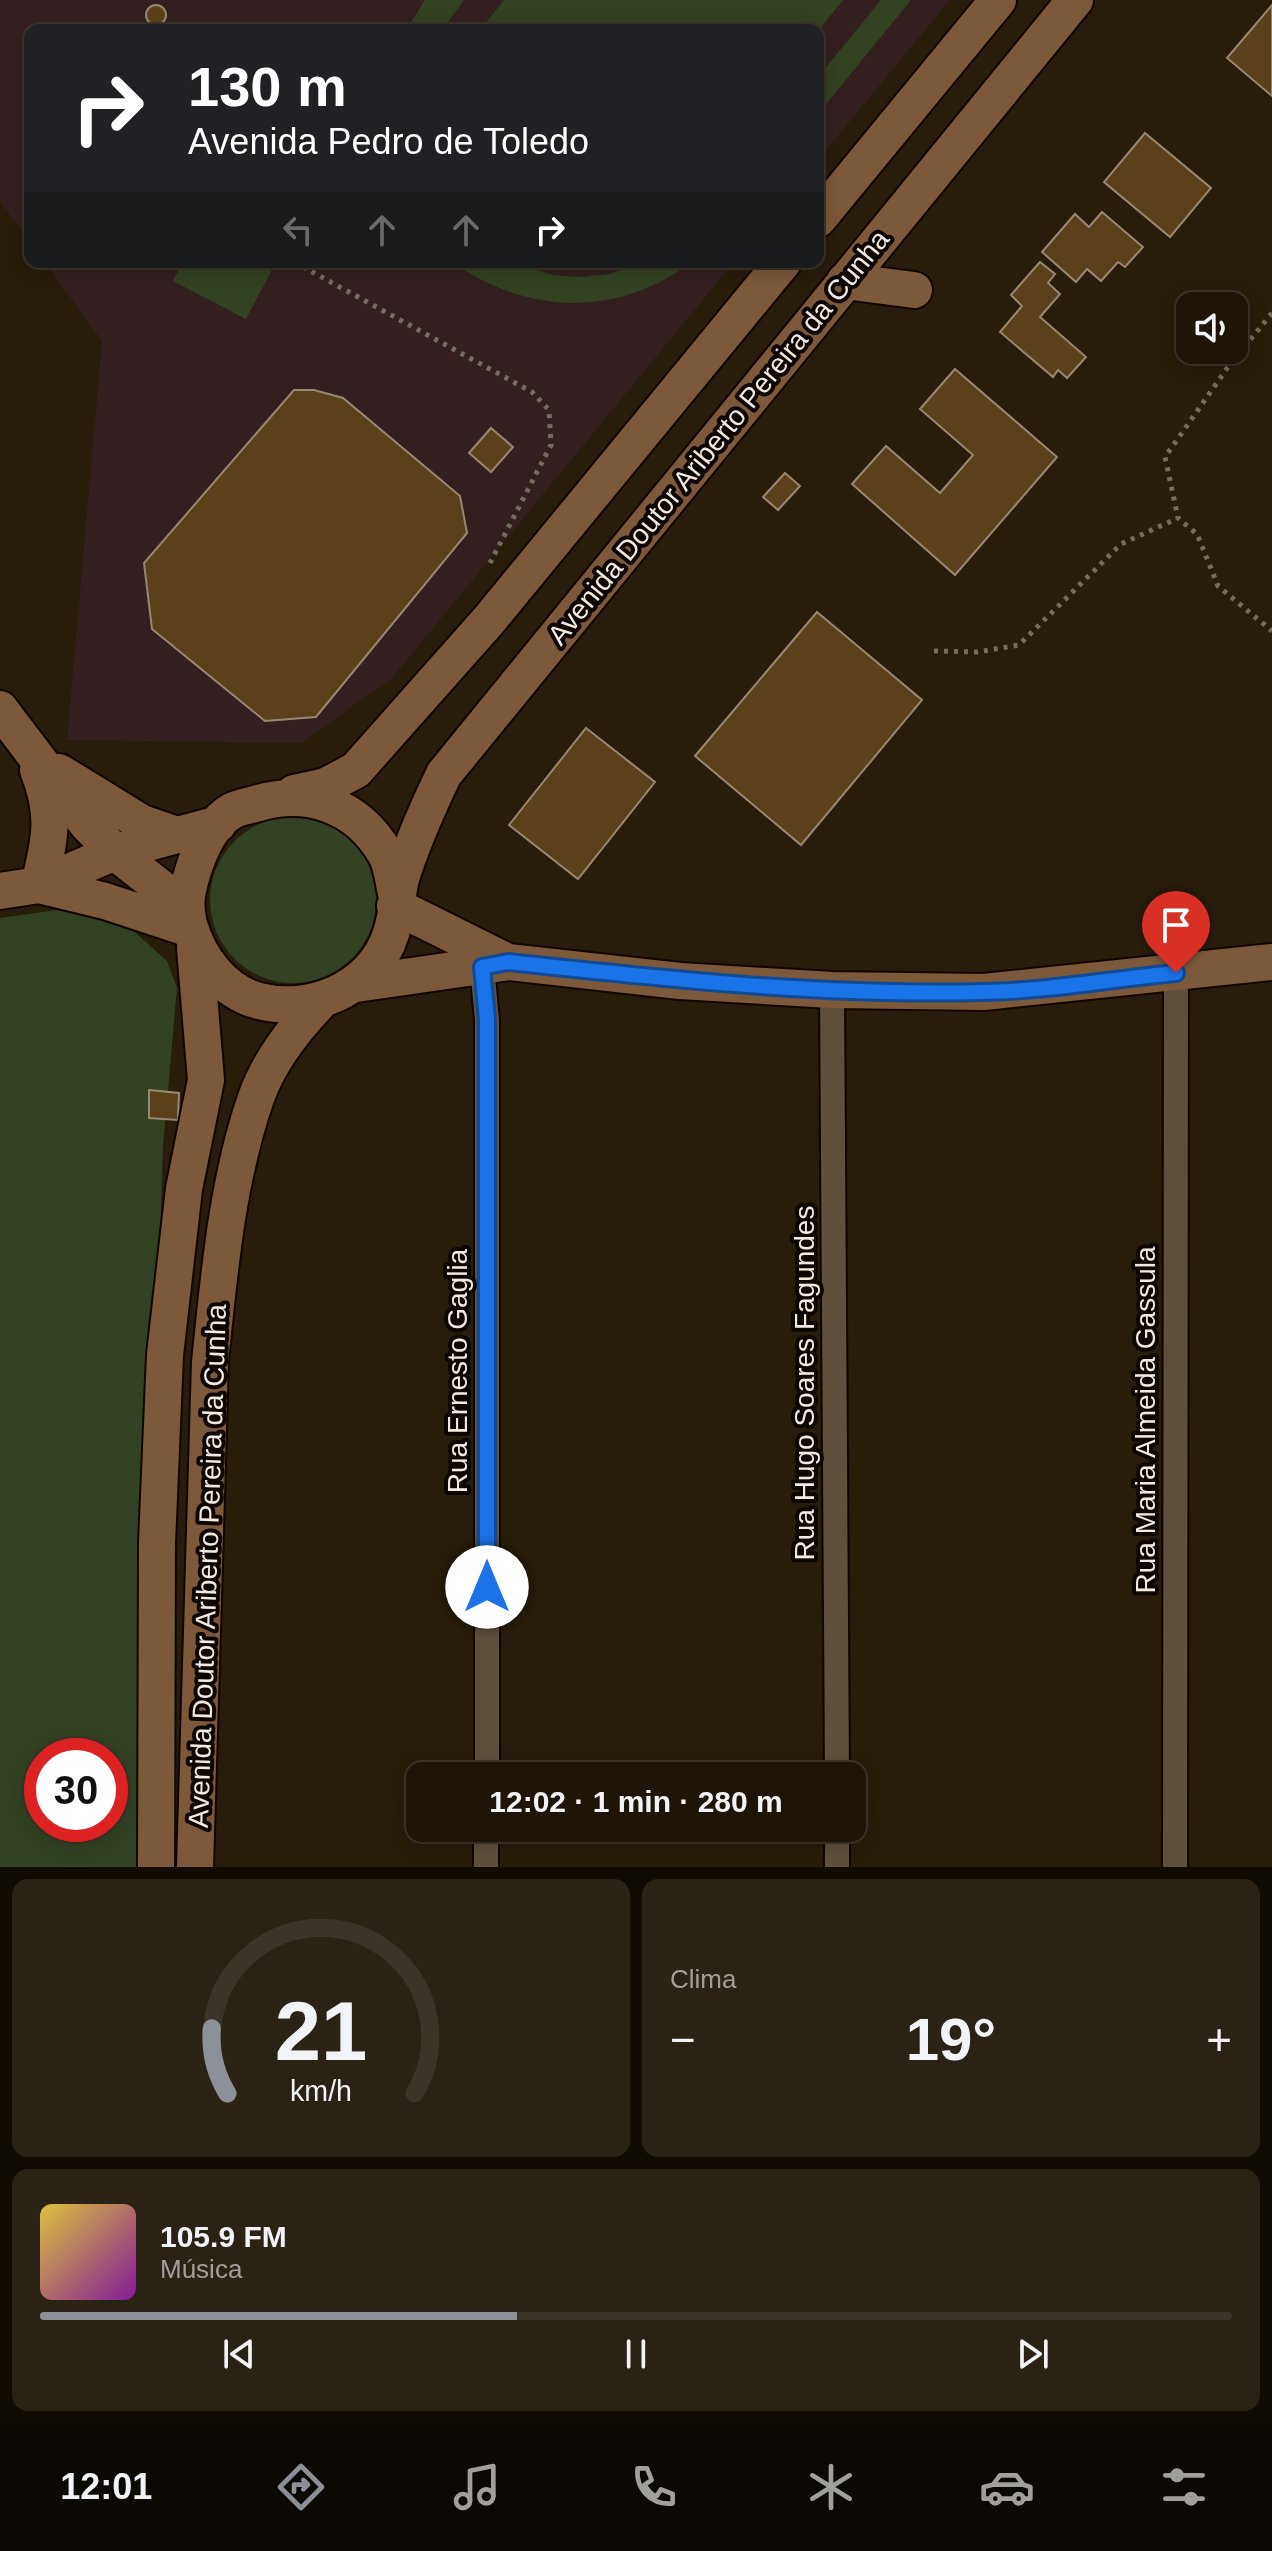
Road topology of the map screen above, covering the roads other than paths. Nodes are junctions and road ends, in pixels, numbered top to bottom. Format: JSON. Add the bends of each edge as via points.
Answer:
{"nodes":[{"id":1,"x":998,"y":0,"type":"edge"},
{"id":2,"x":1075,"y":0,"type":"edge"},
{"id":3,"x":824,"y":212,"type":"edge"},
{"id":4,"x":778,"y":268,"type":"edge"},
{"id":5,"x":845,"y":281,"type":"junction"},
{"id":6,"x":914,"y":290,"type":"dead end"},
{"id":7,"x":0,"y":709,"type":"edge"},
{"id":8,"x":32,"y":754,"type":"junction"},
{"id":9,"x":280,"y":796,"type":"junction"},
{"id":10,"x":218,"y":824,"type":"junction"},
{"id":11,"x":177,"y":835,"type":"junction"},
{"id":12,"x":115,"y":852,"type":"junction"},
{"id":13,"x":39,"y":885,"type":"junction"},
{"id":14,"x":0,"y":891,"type":"edge"},
{"id":15,"x":396,"y":900,"type":"junction"},
{"id":16,"x":190,"y":926,"type":"junction"},
{"id":17,"x":1272,"y":962,"type":"edge"},
{"id":18,"x":495,"y":964,"type":"junction"},
{"id":19,"x":1176,"y":973,"type":"junction"},
{"id":20,"x":356,"y":984,"type":"junction"},
{"id":21,"x":832,"y":990,"type":"junction"},
{"id":22,"x":320,"y":1002,"type":"junction"},
{"id":23,"x":487,"y":1762,"type":"edge"},
{"id":24,"x":837,"y":1762,"type":"edge"},
{"id":25,"x":486,"y":1842,"type":"edge"},
{"id":26,"x":837,"y":1842,"type":"edge"},
{"id":27,"x":156,"y":1867,"type":"edge"},
{"id":28,"x":195,"y":1867,"type":"edge"},
{"id":29,"x":486,"y":1867,"type":"edge"},
{"id":30,"x":837,"y":1867,"type":"edge"},
{"id":31,"x":1175,"y":1867,"type":"edge"}],
"edges":[{"from":1,"to":3,"type":"main road"},
{"from":2,"to":5,"type":"main road","name":"Avenida Doutor Ariberto Pereira da Cunha"},
{"from":4,"to":9,"type":"main road","via":[[489,620],[356,770],[326,786]]},
{"from":5,"to":6,"type":"main road"},
{"from":5,"to":15,"type":"main road","name":"Avenida Doutor Ariberto Pereira da Cunha","via":[[444,774],[416,831]]},
{"from":7,"to":8,"type":"main road"},
{"from":8,"to":11,"type":"main road","via":[[142,823]]},
{"from":8,"to":12,"type":"main road"},
{"from":8,"to":13,"type":"main road","via":[[50,800],[51,840]]},
{"from":9,"to":10,"type":"main road","via":[[232,811]]},
{"from":9,"to":15,"type":"main road","via":[[327,801],[357,818],[386,854]]},
{"from":10,"to":11,"type":"main road"},
{"from":10,"to":16,"type":"main road","via":[[202,845]]},
{"from":11,"to":12,"type":"main road"},
{"from":12,"to":13,"type":"main road"},
{"from":12,"to":16,"type":"main road"},
{"from":13,"to":14,"type":"main road"},
{"from":13,"to":16,"type":"main road"},
{"from":15,"to":18,"type":"main road"},
{"from":15,"to":20,"type":"main road","via":[[384,951]]},
{"from":16,"to":22,"type":"main road","via":[[217,977],[254,1000],[282,1006]]},
{"from":16,"to":27,"type":"main road","name":"Avenida Doutor Ariberto Pereira da Cunha","via":[[206,1080],[184,1189],[165,1355],[157,1543]]},
{"from":17,"to":19,"type":"main road"},
{"from":18,"to":20,"type":"main road"},
{"from":18,"to":21,"type":"main road"},
{"from":18,"to":23,"type":"street","name":"Rua Ernesto Gaglia","via":[[487,1020]]},
{"from":19,"to":21,"type":"main road","via":[[984,992]]},
{"from":19,"to":31,"type":"street","name":"Rua Maria Almeida Gassula"},
{"from":20,"to":22,"type":"main road"},
{"from":21,"to":24,"type":"street","name":"Rua Hugo Soares Fagundes"},
{"from":22,"to":28,"type":"main road","name":"Avenida Doutor Ariberto Pereira da Cunha","via":[[291,1032],[256,1096],[219,1279],[210,1362]]},
{"from":25,"to":29,"type":"street"},
{"from":26,"to":30,"type":"street"}]}
